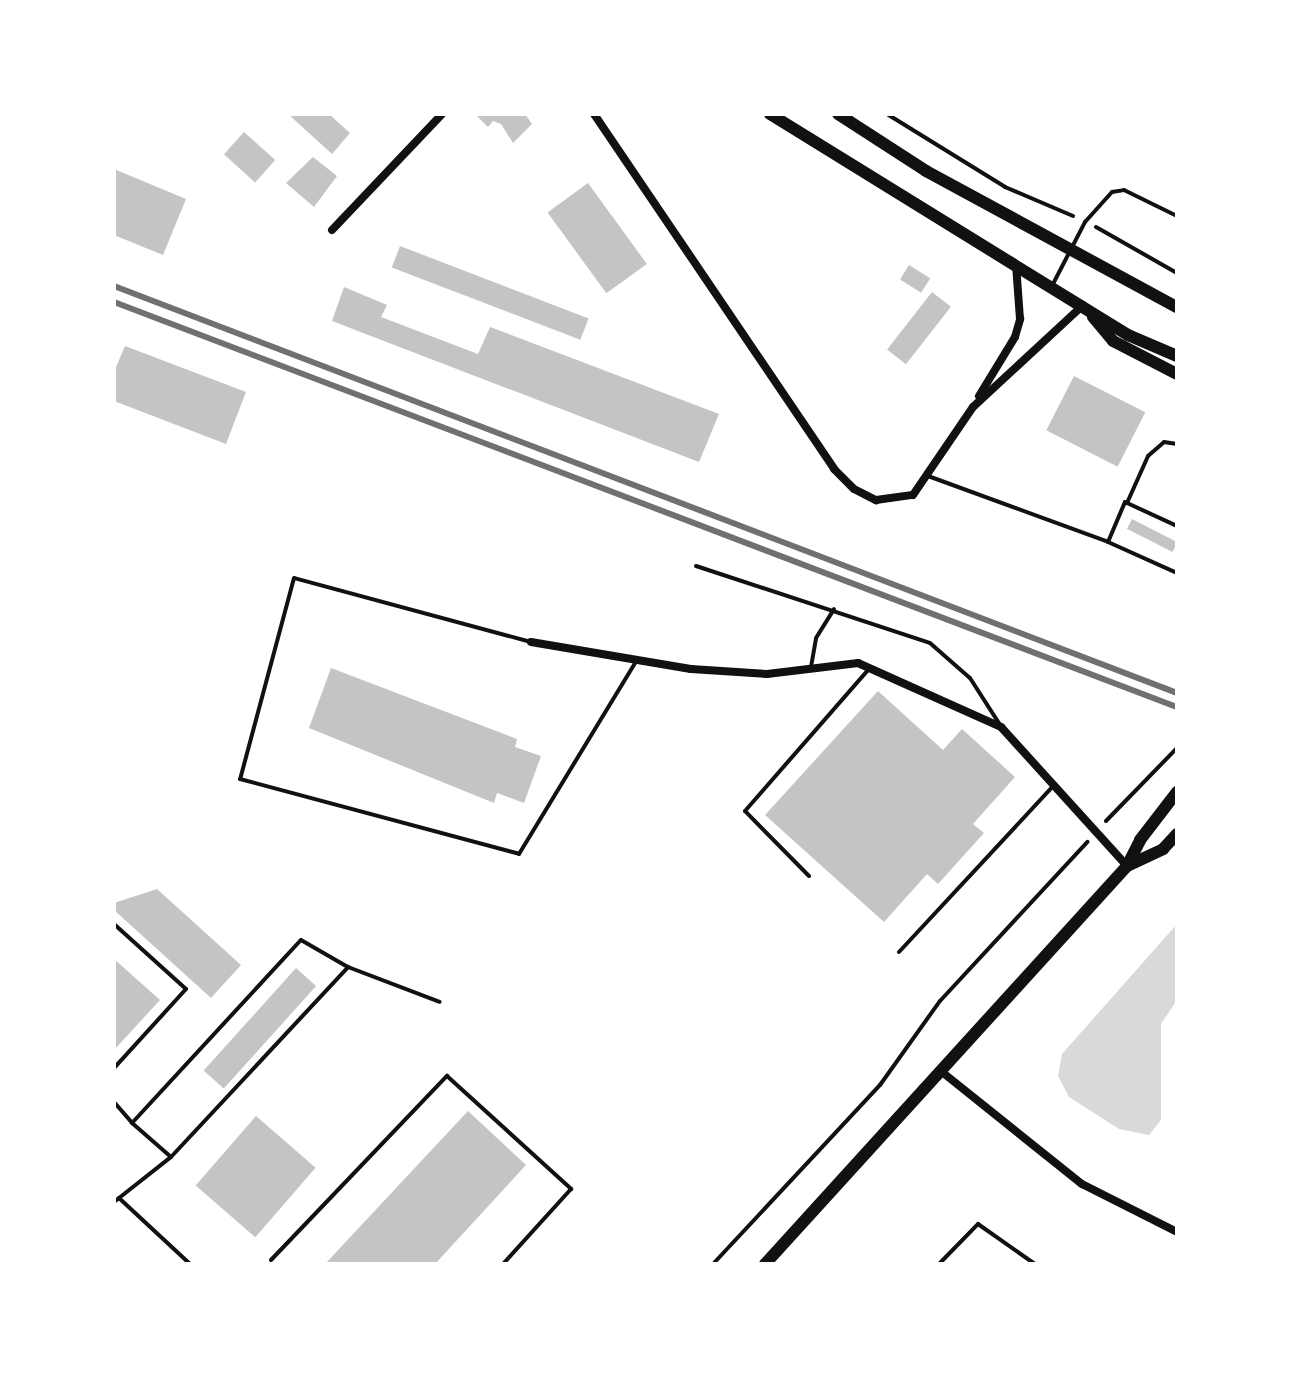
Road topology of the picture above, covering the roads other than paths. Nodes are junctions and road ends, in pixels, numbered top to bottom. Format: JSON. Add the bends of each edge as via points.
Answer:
{"nodes":[{"id":1,"x":442,"y":114,"type":"edge"},
{"id":2,"x":594,"y":114,"type":"edge"},
{"id":3,"x":770,"y":114,"type":"edge"},
{"id":4,"x":838,"y":114,"type":"edge"},
{"id":5,"x":1177,"y":216,"type":"edge"},
{"id":6,"x":332,"y":230,"type":"dead end"},
{"id":7,"x":1070,"y":252,"type":"junction"},
{"id":8,"x":1016,"y":264,"type":"junction"},
{"id":9,"x":1052,"y":285,"type":"junction"},
{"id":10,"x":1083,"y":305,"type":"junction"},
{"id":11,"x":1177,"y":307,"type":"edge"},
{"id":12,"x":1177,"y":356,"type":"edge"},
{"id":13,"x":1177,"y":374,"type":"edge"},
{"id":14,"x":973,"y":407,"type":"junction"},
{"id":15,"x":1177,"y":444,"type":"edge"},
{"id":16,"x":928,"y":476,"type":"junction"},
{"id":17,"x":1127,"y":503,"type":"junction"},
{"id":18,"x":1177,"y":526,"type":"edge"},
{"id":19,"x":1108,"y":542,"type":"junction"},
{"id":20,"x":696,"y":566,"type":"dead end"},
{"id":21,"x":1177,"y":573,"type":"edge"},
{"id":22,"x":834,"y":608,"type":"junction"},
{"id":23,"x":531,"y":642,"type":"joint"},
{"id":24,"x":637,"y":660,"type":"junction"},
{"id":25,"x":811,"y":669,"type":"junction"},
{"id":26,"x":869,"y":669,"type":"junction"},
{"id":27,"x":1001,"y":727,"type":"junction"},
{"id":28,"x":1055,"y":784,"type":"junction"},
{"id":29,"x":1177,"y":792,"type":"edge"},
{"id":30,"x":1177,"y":834,"type":"edge"},
{"id":31,"x":1127,"y":866,"type":"junction"},
{"id":32,"x":809,"y":876,"type":"dead end"},
{"id":33,"x":114,"y":924,"type":"edge"},
{"id":34,"x":899,"y":952,"type":"dead end"},
{"id":35,"x":348,"y":967,"type":"junction"},
{"id":36,"x":440,"y":1002,"type":"dead end"},
{"id":37,"x":114,"y":1068,"type":"edge"},
{"id":38,"x":942,"y":1072,"type":"junction"},
{"id":39,"x":114,"y":1102,"type":"edge"},
{"id":40,"x":132,"y":1123,"type":"junction"},
{"id":41,"x":171,"y":1157,"type":"junction"},
{"id":42,"x":117,"y":1200,"type":"edge"},
{"id":43,"x":1177,"y":1232,"type":"edge"},
{"id":44,"x":273,"y":1262,"type":"edge"},
{"id":45,"x":190,"y":1264,"type":"edge"},
{"id":46,"x":265,"y":1264,"type":"edge"},
{"id":47,"x":503,"y":1264,"type":"edge"},
{"id":48,"x":765,"y":1264,"type":"edge"},
{"id":49,"x":939,"y":1264,"type":"edge"},
{"id":50,"x":1035,"y":1264,"type":"edge"}],
"edges":[{"from":1,"to":6,"type":"street"},
{"from":2,"to":16,"type":"street","via":[[834,469],[854,489],[876,500],[913,495]]},
{"from":3,"to":8,"type":"main road"},
{"from":4,"to":7,"type":"main road"},
{"from":5,"to":7,"type":"lane","via":[[1124,190],[1112,192],[1085,222]]},
{"from":7,"to":9,"type":"lane"},
{"from":7,"to":11,"type":"main road"},
{"from":8,"to":9,"type":"main road"},
{"from":8,"to":14,"type":"street","via":[[1020,319],[1015,337]]},
{"from":9,"to":10,"type":"main road"},
{"from":10,"to":12,"type":"main road","via":[[1128,335]]},
{"from":10,"to":13,"type":"main road","via":[[1113,341]]},
{"from":10,"to":14,"type":"street"},
{"from":14,"to":16,"type":"street"},
{"from":15,"to":17,"type":"lane","via":[[1164,442],[1148,456]]},
{"from":16,"to":19,"type":"lane"},
{"from":17,"to":18,"type":"lane"},
{"from":17,"to":19,"type":"lane"},
{"from":19,"to":21,"type":"lane"},
{"from":20,"to":22,"type":"lane"},
{"from":22,"to":25,"type":"lane","via":[[816,638]]},
{"from":22,"to":27,"type":"lane","via":[[930,643],[951,657]]},
{"from":23,"to":24,"type":"street"},
{"from":23,"to":24,"type":"lane","via":[[294,578],[240,779],[519,854]]},
{"from":24,"to":25,"type":"street","via":[[767,674]]},
{"from":25,"to":26,"type":"street","via":[[858,663]]},
{"from":26,"to":27,"type":"street"},
{"from":26,"to":32,"type":"lane","via":[[745,811]]},
{"from":27,"to":28,"type":"street"},
{"from":28,"to":31,"type":"street"},
{"from":28,"to":34,"type":"lane"},
{"from":29,"to":31,"type":"main road"},
{"from":30,"to":31,"type":"main road","via":[[1163,849]]},
{"from":31,"to":38,"type":"main road"},
{"from":33,"to":37,"type":"lane","via":[[186,989]]},
{"from":35,"to":36,"type":"lane"},
{"from":35,"to":40,"type":"lane","via":[[301,940]]},
{"from":35,"to":41,"type":"lane"},
{"from":38,"to":43,"type":"street","via":[[1082,1184]]},
{"from":38,"to":48,"type":"main road"},
{"from":39,"to":40,"type":"lane"},
{"from":40,"to":41,"type":"lane"},
{"from":41,"to":42,"type":"lane"},
{"from":42,"to":45,"type":"lane"},
{"from":44,"to":46,"type":"lane"},
{"from":44,"to":47,"type":"lane","via":[[447,1076],[571,1189]]},
{"from":49,"to":50,"type":"lane","via":[[978,1224]]}]}
